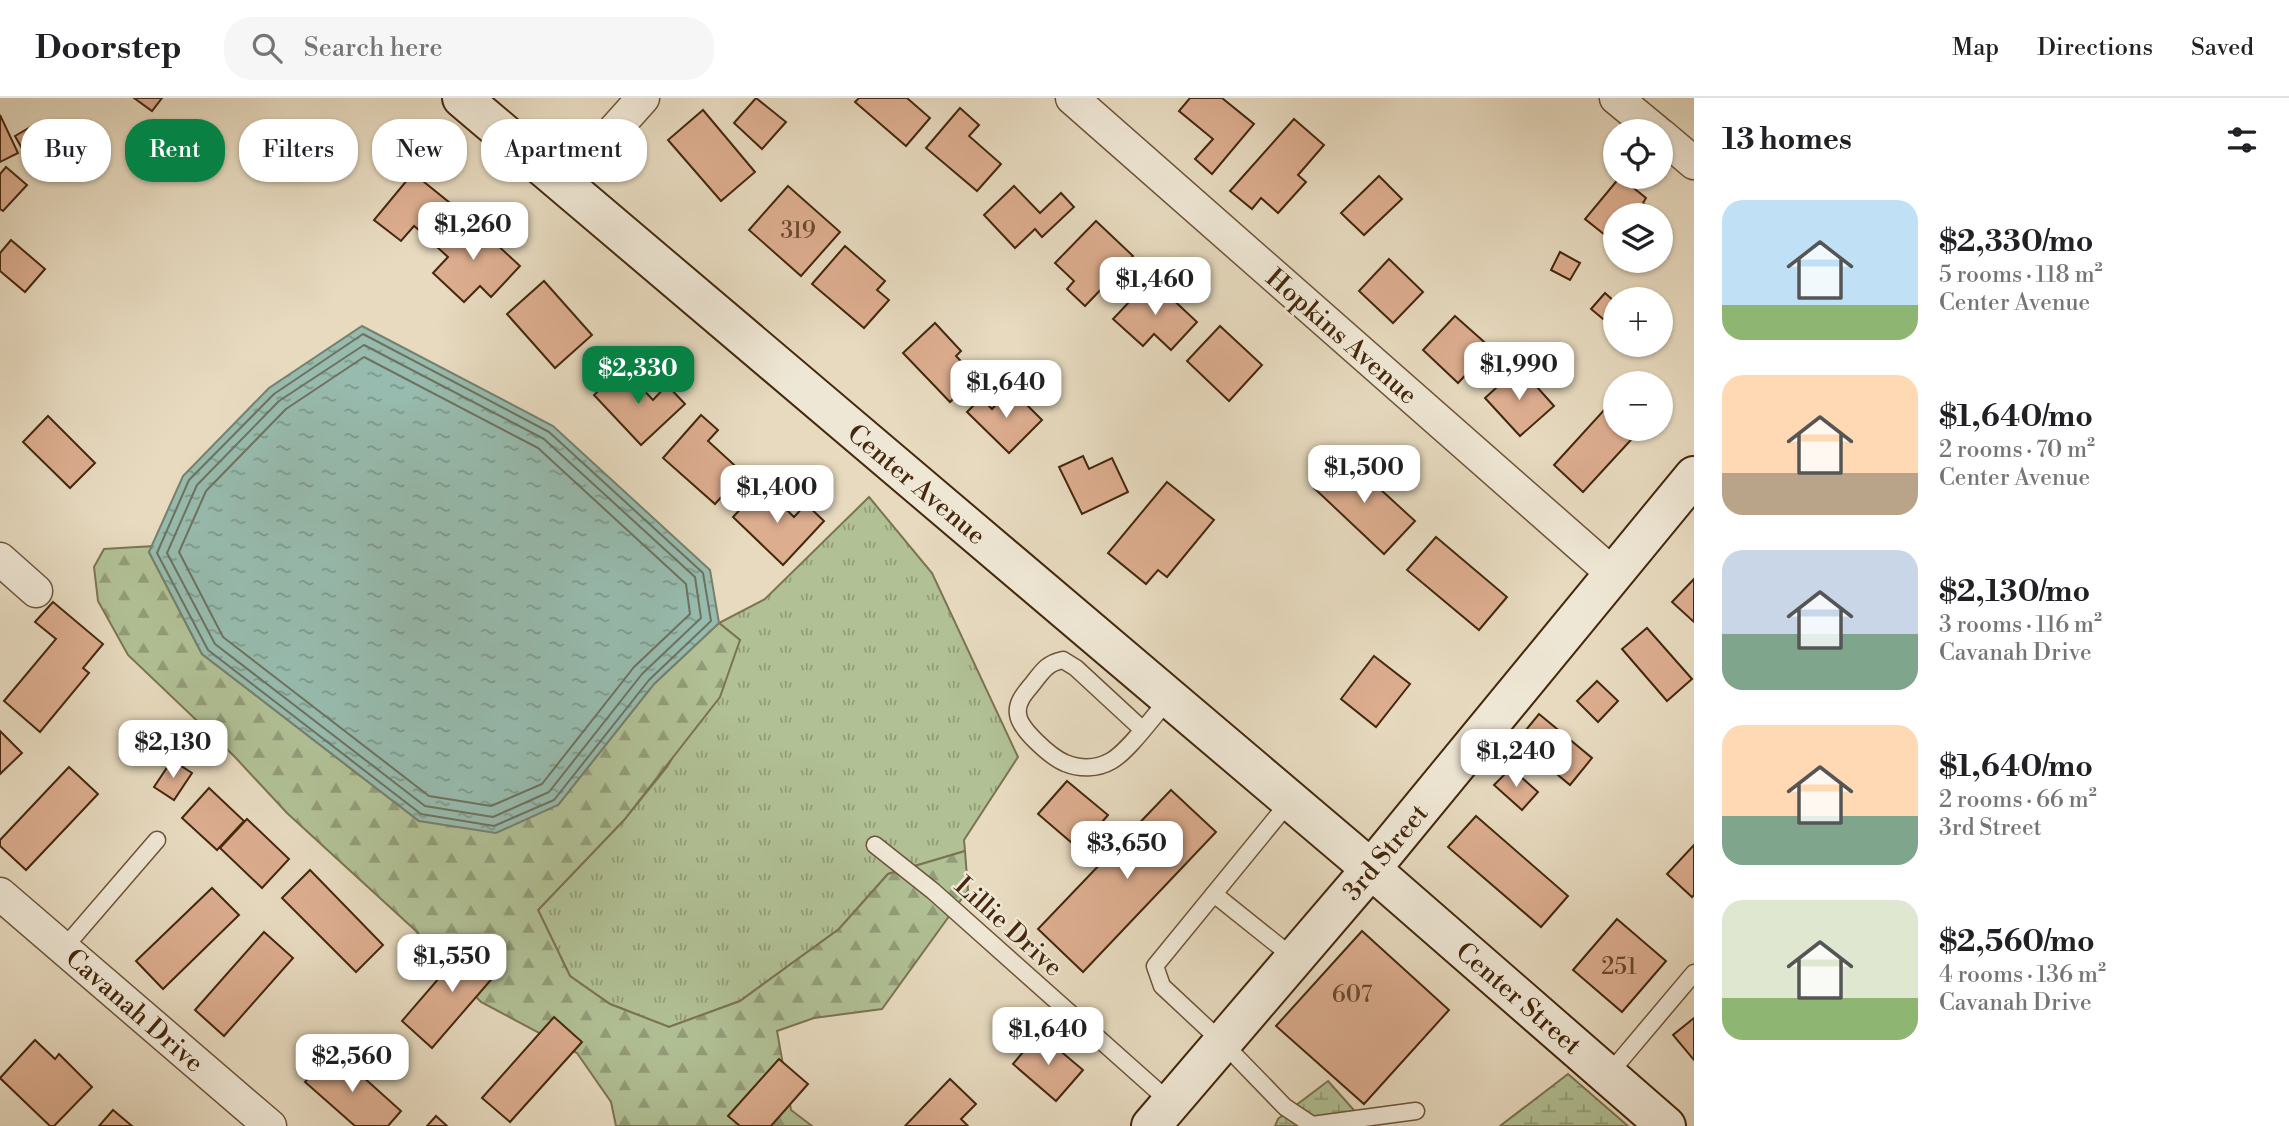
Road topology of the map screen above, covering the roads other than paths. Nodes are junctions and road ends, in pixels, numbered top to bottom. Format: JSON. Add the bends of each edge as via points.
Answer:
{"nodes":[{"id":1,"x":462,"y":98,"type":"edge"},
{"id":2,"x":643,"y":98,"type":"edge"},
{"id":3,"x":1072,"y":98,"type":"edge"},
{"id":4,"x":1630,"y":102,"type":"edge"},
{"id":5,"x":1645,"y":119,"type":"edge"},
{"id":6,"x":1673,"y":145,"type":"edge"},
{"id":7,"x":1694,"y":163,"type":"edge"},
{"id":8,"x":565,"y":185,"type":"junction"},
{"id":9,"x":1692,"y":481,"type":"edge"},
{"id":10,"x":0,"y":559,"type":"edge"},
{"id":11,"x":1613,"y":574,"type":"junction"},
{"id":12,"x":36,"y":591,"type":"dead end"},
{"id":13,"x":1169,"y":699,"type":"junction"},
{"id":14,"x":1142,"y":729,"type":"junction"},
{"id":15,"x":1290,"y":801,"type":"junction"},
{"id":16,"x":157,"y":840,"type":"dead end"},
{"id":17,"x":875,"y":845,"type":"dead end"},
{"id":18,"x":1371,"y":869,"type":"junction"},
{"id":19,"x":0,"y":894,"type":"edge"},
{"id":20,"x":1214,"y":894,"type":"junction"},
{"id":21,"x":63,"y":949,"type":"junction"},
{"id":22,"x":1294,"y":959,"type":"junction"},
{"id":23,"x":1694,"y":973,"type":"edge"},
{"id":24,"x":1223,"y":1043,"type":"junction"},
{"id":25,"x":1608,"y":1076,"type":"junction"},
{"id":26,"x":1416,"y":1111,"type":"dead end"},
{"id":27,"x":1161,"y":1114,"type":"edge"},
{"id":28,"x":271,"y":1126,"type":"edge"},
{"id":29,"x":1667,"y":1126,"type":"edge"}],
"edges":[{"from":1,"to":8,"type":"street","name":"Center Avenue"},
{"from":2,"to":8,"type":"street"},
{"from":3,"to":11,"type":"street","name":"Hopkins Avenue"},
{"from":4,"to":5,"type":"street"},
{"from":6,"to":7,"type":"street"},
{"from":8,"to":13,"type":"street","name":"Center Avenue"},
{"from":9,"to":11,"type":"street","name":"3rd Street"},
{"from":10,"to":12,"type":"street"},
{"from":11,"to":18,"type":"street","name":"3rd Street"},
{"from":13,"to":14,"type":"lane"},
{"from":13,"to":15,"type":"street","name":"Center Avenue"},
{"from":14,"to":14,"type":"lane","via":[[1113,760],[1088,768],[1064,762],[1031,736],[1018,715],[1019,702],[1048,664],[1063,660]]},
{"from":15,"to":18,"type":"street","name":"Center Avenue"},
{"from":15,"to":20,"type":"lane"},
{"from":16,"to":21,"type":"lane"},
{"from":17,"to":27,"type":"lane","name":"Lillie Drive","via":[[933,891]]},
{"from":18,"to":22,"type":"street","name":"3rd Street"},
{"from":18,"to":25,"type":"street","name":"Center Street"},
{"from":19,"to":21,"type":"street","name":"Cavanah Drive"},
{"from":20,"to":22,"type":"lane"},
{"from":20,"to":24,"type":"lane","via":[[1155,966],[1162,986]]},
{"from":21,"to":28,"type":"street","name":"Cavanah Drive"},
{"from":22,"to":24,"type":"street","name":"3rd Street"},
{"from":23,"to":25,"type":"lane"},
{"from":24,"to":26,"type":"lane","via":[[1286,1107],[1312,1125]]},
{"from":24,"to":27,"type":"street","name":"3rd Street"},
{"from":25,"to":29,"type":"street","name":"Center Street"}]}
